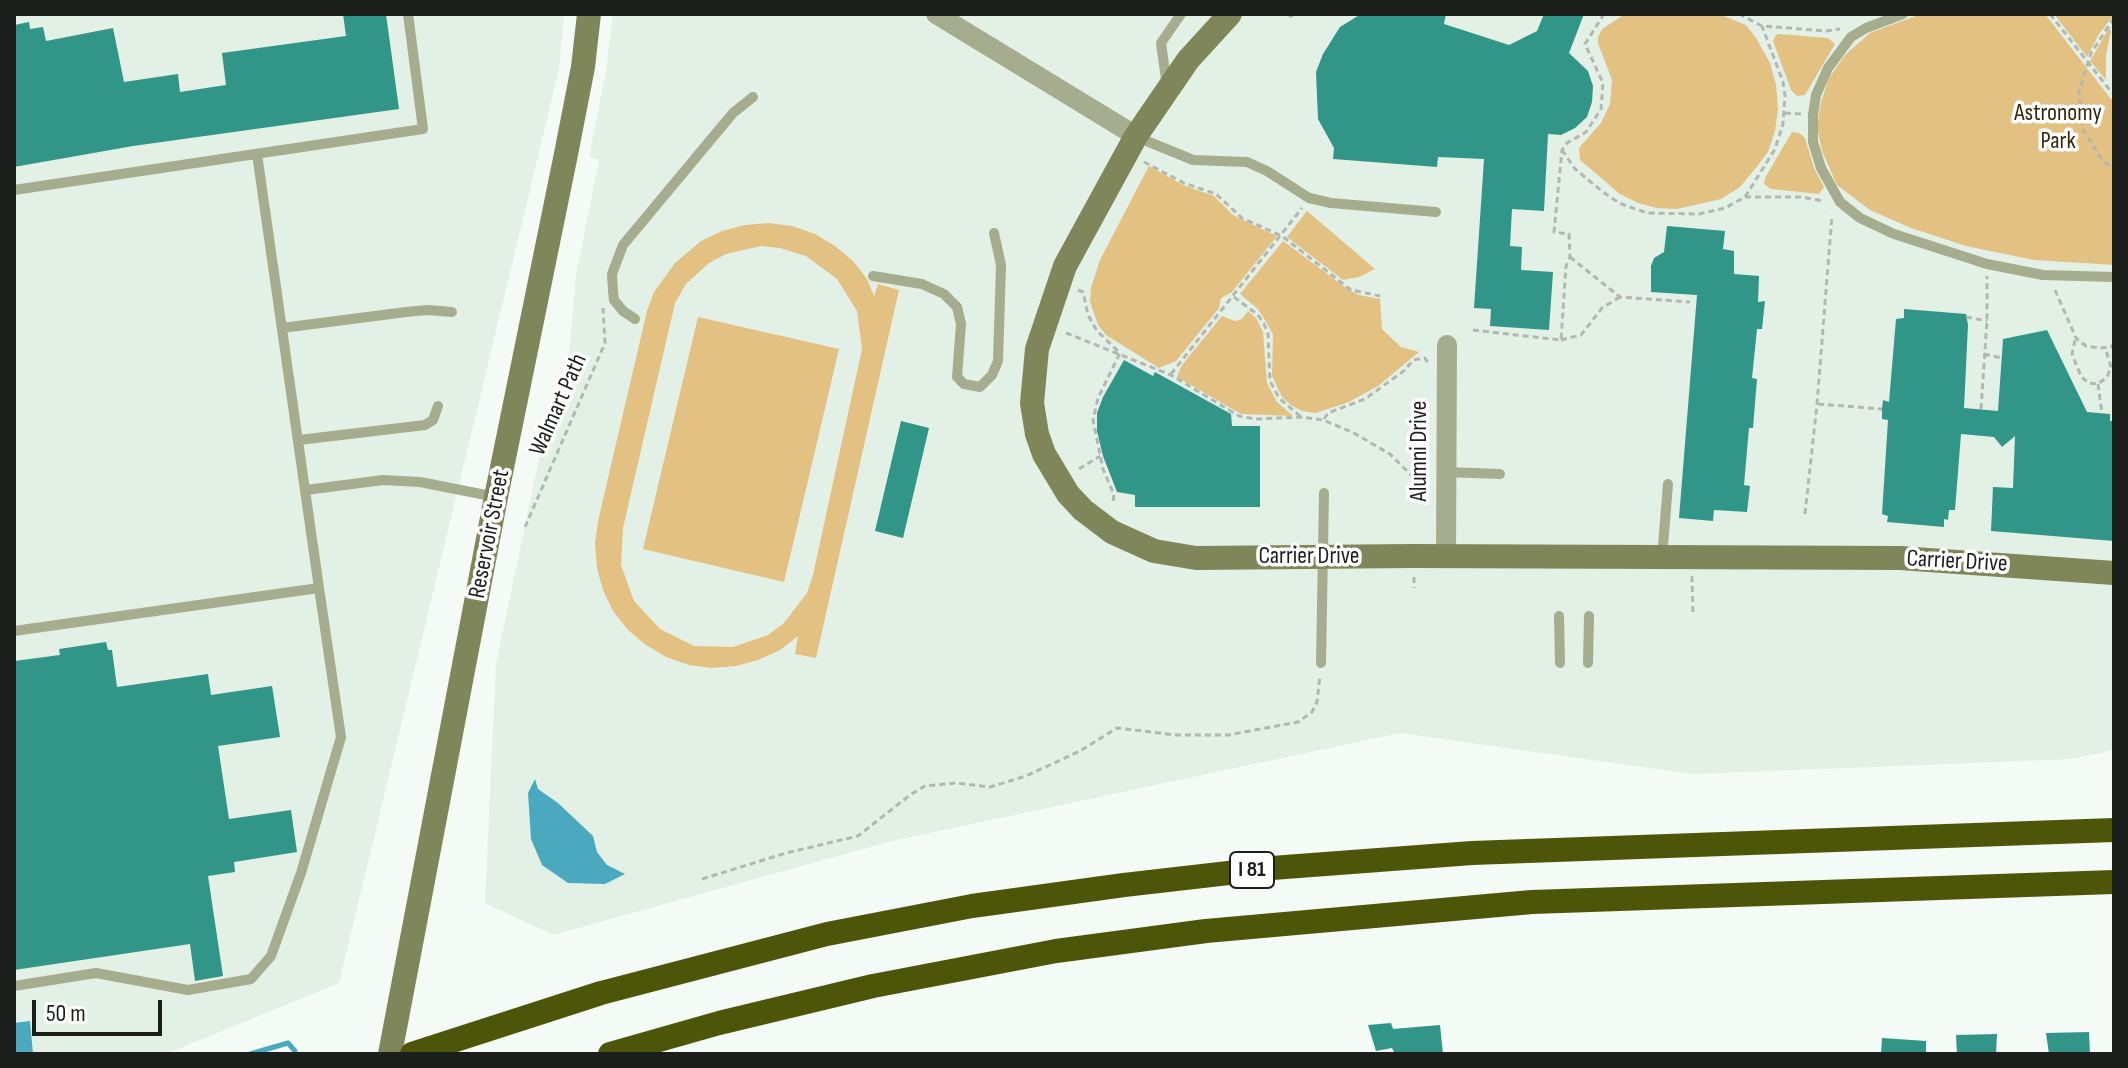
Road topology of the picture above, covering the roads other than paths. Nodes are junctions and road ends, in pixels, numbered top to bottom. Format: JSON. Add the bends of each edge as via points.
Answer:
{"nodes":[{"id":1,"x":408,"y":14,"type":"edge"},
{"id":2,"x":576,"y":14,"type":"edge"},
{"id":3,"x":589,"y":14,"type":"edge"},
{"id":4,"x":1181,"y":14,"type":"edge"},
{"id":5,"x":1230,"y":14,"type":"edge"},
{"id":6,"x":1903,"y":14,"type":"edge"},
{"id":7,"x":943,"y":16,"type":"edge"},
{"id":8,"x":584,"y":58,"type":"junction"},
{"id":9,"x":1167,"y":88,"type":"junction"},
{"id":10,"x":753,"y":97,"type":"dead end"},
{"id":11,"x":1136,"y":136,"type":"junction"},
{"id":12,"x":257,"y":154,"type":"junction"},
{"id":13,"x":14,"y":190,"type":"edge"},
{"id":14,"x":1436,"y":212,"type":"dead end"},
{"id":15,"x":994,"y":233,"type":"dead end"},
{"id":16,"x":873,"y":276,"type":"dead end"},
{"id":17,"x":2114,"y":277,"type":"edge"},
{"id":18,"x":452,"y":312,"type":"dead end"},
{"id":19,"x":635,"y":319,"type":"dead end"},
{"id":20,"x":282,"y":328,"type":"junction"},
{"id":21,"x":1447,"y":345,"type":"dead end"},
{"id":22,"x":438,"y":406,"type":"dead end"},
{"id":23,"x":299,"y":440,"type":"junction"},
{"id":24,"x":1500,"y":474,"type":"dead end"},
{"id":25,"x":1437,"y":475,"type":"junction"},
{"id":26,"x":1668,"y":484,"type":"dead end"},
{"id":27,"x":306,"y":490,"type":"junction"},
{"id":28,"x":1324,"y":493,"type":"dead end"},
{"id":29,"x":496,"y":497,"type":"junction"},
{"id":30,"x":1446,"y":556,"type":"junction"},
{"id":31,"x":1322,"y":557,"type":"junction"},
{"id":32,"x":1662,"y":558,"type":"junction"},
{"id":33,"x":2114,"y":573,"type":"edge"},
{"id":34,"x":319,"y":588,"type":"junction"},
{"id":35,"x":1559,"y":616,"type":"dead end"},
{"id":36,"x":1589,"y":616,"type":"dead end"},
{"id":37,"x":14,"y":631,"type":"edge"},
{"id":38,"x":1321,"y":663,"type":"road end"},
{"id":39,"x":1560,"y":663,"type":"dead end"},
{"id":40,"x":1588,"y":663,"type":"dead end"},
{"id":41,"x":2114,"y":830,"type":"edge"},
{"id":42,"x":2114,"y":882,"type":"edge"},
{"id":43,"x":14,"y":986,"type":"edge"},
{"id":44,"x":390,"y":1054,"type":"edge"},
{"id":45,"x":412,"y":1054,"type":"edge"},
{"id":46,"x":610,"y":1054,"type":"edge"}],
"edges":[{"from":1,"to":12,"type":"lane","via":[[423,129]]},
{"from":2,"to":8,"type":"street"},
{"from":3,"to":8,"type":"street","name":"Reservoir Street"},
{"from":4,"to":9,"type":"lane","via":[[1161,43]]},
{"from":5,"to":9,"type":"street","name":"Carrier Drive"},
{"from":6,"to":17,"type":"lane","via":[[1851,37],[1816,95],[1812,130],[1821,168],[1840,202],[1894,234],[1987,264],[2043,275]]},
{"from":7,"to":11,"type":"street"},
{"from":8,"to":29,"type":"street","name":"Reservoir Street"},
{"from":9,"to":11,"type":"street","name":"Carrier Drive"},
{"from":10,"to":19,"type":"lane","via":[[733,113],[623,245],[612,274],[614,300]]},
{"from":11,"to":14,"type":"lane","via":[[1181,157],[1247,162],[1309,198]]},
{"from":11,"to":31,"type":"street","name":"Carrier Drive","via":[[1065,266],[1040,338],[1032,397],[1044,454],[1083,510],[1140,546],[1196,558]]},
{"from":12,"to":13,"type":"lane"},
{"from":12,"to":20,"type":"lane"},
{"from":15,"to":16,"type":"lane","via":[[1001,265],[998,361],[980,387],[957,377],[957,307],[922,284]]},
{"from":18,"to":20,"type":"lane","via":[[406,312]]},
{"from":20,"to":23,"type":"lane"},
{"from":21,"to":25,"type":"street","name":"Alumni Drive"},
{"from":22,"to":23,"type":"lane","via":[[425,425]]},
{"from":23,"to":27,"type":"lane"},
{"from":24,"to":25,"type":"lane"},
{"from":25,"to":30,"type":"street","name":"Alumni Drive"},
{"from":26,"to":32,"type":"lane"},
{"from":27,"to":29,"type":"lane","via":[[383,480]]},
{"from":27,"to":34,"type":"lane"},
{"from":28,"to":31,"type":"lane"},
{"from":29,"to":44,"type":"street","name":"Reservoir Street"},
{"from":30,"to":31,"type":"street","name":"Carrier Drive"},
{"from":30,"to":32,"type":"street","name":"Carrier Drive"},
{"from":31,"to":38,"type":"lane"},
{"from":32,"to":33,"type":"street","name":"Carrier Drive","via":[[1929,559]]},
{"from":34,"to":37,"type":"lane"},
{"from":34,"to":43,"type":"lane","via":[[341,737],[271,956],[251,979],[188,990],[96,973]]},
{"from":35,"to":39,"type":"lane"},
{"from":36,"to":40,"type":"lane"},
{"from":41,"to":45,"type":"highway","number":"I 81","via":[[1457,854],[1124,885],[827,934],[601,993]]},
{"from":42,"to":46,"type":"highway","via":[[1532,902],[1190,933],[1056,951],[873,986]]}]}
